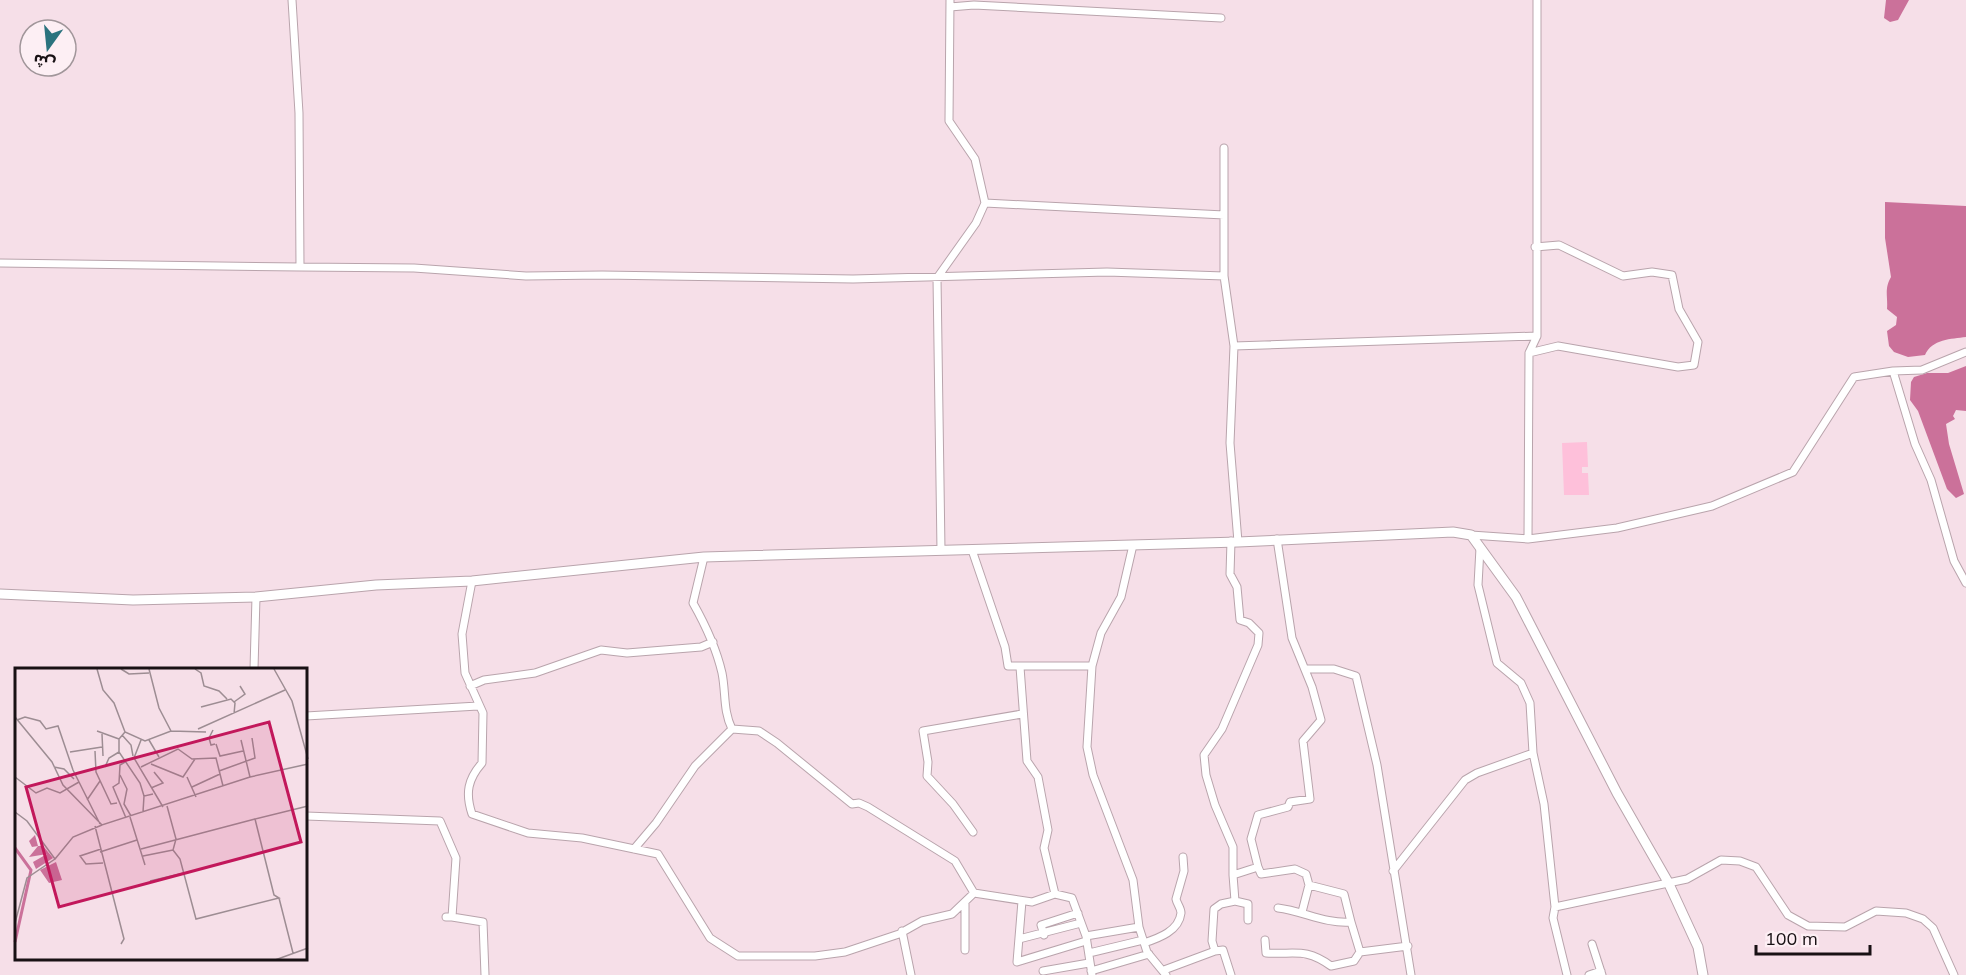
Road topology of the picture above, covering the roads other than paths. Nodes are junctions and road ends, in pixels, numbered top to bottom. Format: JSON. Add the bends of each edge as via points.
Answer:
{"nodes":[{"id":1,"x":292,"y":0,"type":"edge"},
{"id":2,"x":1537,"y":0,"type":"edge"},
{"id":3,"x":950,"y":3,"type":"edge"},
{"id":4,"x":1221,"y":18,"type":"dead end"},
{"id":5,"x":1224,"y":148,"type":"dead end"},
{"id":6,"x":985,"y":203,"type":"junction"},
{"id":7,"x":1224,"y":215,"type":"junction"},
{"id":8,"x":1535,"y":247,"type":"junction"},
{"id":9,"x":0,"y":263,"type":"edge"},
{"id":10,"x":300,"y":267,"type":"junction"},
{"id":11,"x":1224,"y":276,"type":"junction"},
{"id":12,"x":937,"y":278,"type":"junction"},
{"id":13,"x":1537,"y":336,"type":"junction"},
{"id":14,"x":1234,"y":346,"type":"junction"},
{"id":15,"x":1966,"y":352,"type":"edge"},
{"id":16,"x":1529,"y":353,"type":"junction"},
{"id":17,"x":1893,"y":371,"type":"junction"},
{"id":18,"x":1471,"y":536,"type":"junction"},
{"id":19,"x":1277,"y":539,"type":"junction"},
{"id":20,"x":1528,"y":539,"type":"junction"},
{"id":21,"x":1234,"y":541,"type":"junction"},
{"id":22,"x":1133,"y":545,"type":"junction"},
{"id":23,"x":1480,"y":548,"type":"junction"},
{"id":24,"x":972,"y":549,"type":"junction"},
{"id":25,"x":941,"y":550,"type":"junction"},
{"id":26,"x":704,"y":557,"type":"junction"},
{"id":27,"x":472,"y":581,"type":"junction"},
{"id":28,"x":1966,"y":583,"type":"edge"},
{"id":29,"x":0,"y":594,"type":"edge"},
{"id":30,"x":256,"y":597,"type":"junction"},
{"id":31,"x":713,"y":642,"type":"junction"},
{"id":32,"x":1092,"y":666,"type":"junction"},
{"id":33,"x":1020,"y":667,"type":"junction"},
{"id":34,"x":254,"y":668,"type":"edge"},
{"id":35,"x":1305,"y":669,"type":"junction"},
{"id":36,"x":470,"y":686,"type":"junction"},
{"id":37,"x":478,"y":706,"type":"junction"},
{"id":38,"x":1022,"y":714,"type":"junction"},
{"id":39,"x":308,"y":716,"type":"edge"},
{"id":40,"x":732,"y":729,"type":"junction"},
{"id":41,"x":1533,"y":753,"type":"junction"},
{"id":42,"x":308,"y":816,"type":"edge"},
{"id":43,"x":973,"y":832,"type":"dead end"},
{"id":44,"x":634,"y":849,"type":"junction"},
{"id":45,"x":1183,"y":857,"type":"dead end"},
{"id":46,"x":1258,"y":867,"type":"junction"},
{"id":47,"x":1392,"y":871,"type":"junction"},
{"id":48,"x":1233,"y":875,"type":"junction"},
{"id":49,"x":1668,"y":882,"type":"junction"},
{"id":50,"x":1309,"y":885,"type":"junction"},
{"id":51,"x":974,"y":893,"type":"junction"},
{"id":52,"x":1055,"y":894,"type":"junction"},
{"id":53,"x":1022,"y":900,"type":"junction"},
{"id":54,"x":1235,"y":901,"type":"junction"},
{"id":55,"x":965,"y":904,"type":"junction"},
{"id":56,"x":1555,"y":907,"type":"junction"},
{"id":57,"x":1278,"y":908,"type":"dead end"},
{"id":58,"x":1302,"y":912,"type":"junction"},
{"id":59,"x":1078,"y":913,"type":"junction"},
{"id":60,"x":1248,"y":920,"type":"dead end"},
{"id":61,"x":1351,"y":922,"type":"junction"},
{"id":62,"x":1082,"y":923,"type":"junction"},
{"id":63,"x":1139,"y":927,"type":"junction"},
{"id":64,"x":902,"y":931,"type":"junction"},
{"id":65,"x":1044,"y":935,"type":"junction"},
{"id":66,"x":1018,"y":939,"type":"junction"},
{"id":67,"x":1086,"y":939,"type":"junction"},
{"id":68,"x":1265,"y":940,"type":"dead end"},
{"id":69,"x":1144,"y":942,"type":"junction"},
{"id":70,"x":1592,"y":944,"type":"dead end"},
{"id":71,"x":1408,"y":946,"type":"junction"},
{"id":72,"x":965,"y":950,"type":"dead end"},
{"id":73,"x":1215,"y":951,"type":"junction"},
{"id":74,"x":1360,"y":952,"type":"junction"},
{"id":75,"x":1089,"y":953,"type":"junction"},
{"id":76,"x":1149,"y":954,"type":"junction"},
{"id":77,"x":1089,"y":963,"type":"junction"},
{"id":78,"x":1331,"y":966,"type":"junction"},
{"id":79,"x":1043,"y":971,"type":"dead end"},
{"id":80,"x":1091,"y":973,"type":"edge"},
{"id":81,"x":1165,"y":973,"type":"edge"},
{"id":82,"x":1602,"y":973,"type":"edge"},
{"id":83,"x":485,"y":975,"type":"edge"},
{"id":84,"x":911,"y":975,"type":"edge"},
{"id":85,"x":1231,"y":975,"type":"edge"},
{"id":86,"x":1328,"y":975,"type":"edge"},
{"id":87,"x":1411,"y":975,"type":"edge"},
{"id":88,"x":1568,"y":975,"type":"edge"},
{"id":89,"x":1589,"y":975,"type":"edge"},
{"id":90,"x":1703,"y":975,"type":"edge"},
{"id":91,"x":1954,"y":975,"type":"edge"}],
"edges":[{"from":1,"to":10,"type":"street"},
{"from":2,"to":8,"type":"street"},
{"from":3,"to":4,"type":"street"},
{"from":3,"to":6,"type":"street","via":[[949,121],[975,159]]},
{"from":5,"to":7,"type":"street"},
{"from":6,"to":7,"type":"street"},
{"from":6,"to":12,"type":"street","via":[[976,223]]},
{"from":7,"to":11,"type":"street"},
{"from":8,"to":13,"type":"street"},
{"from":8,"to":16,"type":"street","via":[[1559,245],[1623,276],[1652,272],[1672,275],[1679,309],[1698,342],[1694,365],[1678,367],[1558,346]]},
{"from":9,"to":10,"type":"street"},
{"from":10,"to":12,"type":"street","via":[[414,268],[526,276]]},
{"from":11,"to":12,"type":"street","via":[[1107,272],[956,274]]},
{"from":11,"to":14,"type":"street"},
{"from":12,"to":25,"type":"street"},
{"from":13,"to":14,"type":"street"},
{"from":13,"to":16,"type":"street"},
{"from":14,"to":21,"type":"street","via":[[1230,443]]},
{"from":15,"to":17,"type":"street","via":[[1922,370]]},
{"from":16,"to":20,"type":"street"},
{"from":17,"to":20,"type":"street","via":[[1854,377],[1793,471],[1712,506],[1617,528]]},
{"from":17,"to":28,"type":"street","via":[[1954,561]]},
{"from":18,"to":19,"type":"street","via":[[1453,532]]},
{"from":18,"to":20,"type":"street"},
{"from":18,"to":23,"type":"street"},
{"from":19,"to":21,"type":"street"},
{"from":19,"to":35,"type":"street","via":[[1292,638]]},
{"from":21,"to":22,"type":"street"},
{"from":21,"to":48,"type":"street","via":[[1230,574],[1237,587],[1240,620],[1259,633],[1258,645],[1222,729],[1204,755],[1215,805],[1233,847]]},
{"from":22,"to":24,"type":"street"},
{"from":22,"to":32,"type":"street","via":[[1121,597],[1101,633]]},
{"from":23,"to":41,"type":"street","via":[[1478,585],[1490,640],[1497,663],[1521,683],[1530,703]]},
{"from":23,"to":49,"type":"street","via":[[1516,597],[1617,793]]},
{"from":24,"to":25,"type":"street"},
{"from":24,"to":33,"type":"street","via":[[1008,666]]},
{"from":25,"to":26,"type":"street"},
{"from":26,"to":27,"type":"street"},
{"from":26,"to":31,"type":"street","via":[[693,603]]},
{"from":27,"to":30,"type":"street","via":[[376,585]]},
{"from":27,"to":36,"type":"street","via":[[462,634]]},
{"from":29,"to":30,"type":"street","via":[[133,600]]},
{"from":30,"to":34,"type":"street"},
{"from":31,"to":36,"type":"street","via":[[701,647],[627,653],[601,650],[536,672]]},
{"from":31,"to":40,"type":"street","via":[[723,676],[725,715]]},
{"from":32,"to":33,"type":"street"},
{"from":32,"to":63,"type":"street","via":[[1087,747],[1133,880]]},
{"from":33,"to":38,"type":"street"},
{"from":35,"to":46,"type":"street","via":[[1321,720],[1303,741],[1310,799],[1290,802],[1287,807],[1258,815],[1251,839]]},
{"from":35,"to":47,"type":"street","via":[[1334,669],[1356,676],[1377,765]]},
{"from":36,"to":37,"type":"street"},
{"from":37,"to":39,"type":"street"},
{"from":37,"to":44,"type":"street","via":[[483,713],[482,763],[470,776],[468,800],[472,814],[528,832]]},
{"from":38,"to":43,"type":"street","via":[[923,731],[927,776]]},
{"from":38,"to":52,"type":"street","via":[[1027,761],[1038,777],[1046,816],[1044,848]]},
{"from":40,"to":44,"type":"street","via":[[695,766]]},
{"from":40,"to":51,"type":"street","via":[[759,731],[852,804],[868,807],[955,861]]},
{"from":41,"to":47,"type":"street","via":[[1477,772],[1465,780]]},
{"from":41,"to":56,"type":"street","via":[[1544,804]]},
{"from":42,"to":83,"type":"street","via":[[440,821],[456,858],[449,917],[483,922]]},
{"from":44,"to":64,"type":"street","via":[[658,854],[710,938],[738,956],[845,952]]},
{"from":45,"to":69,"type":"street","via":[[1184,871],[1176,899],[1181,909],[1178,921],[1168,932]]},
{"from":46,"to":48,"type":"street"},
{"from":46,"to":50,"type":"street","via":[[1261,874],[1295,869],[1306,874]]},
{"from":47,"to":71,"type":"street"},
{"from":48,"to":54,"type":"street"},
{"from":49,"to":56,"type":"street"},
{"from":49,"to":90,"type":"street","via":[[1698,947]]},
{"from":49,"to":91,"type":"street","via":[[1687,879],[1722,860],[1740,861],[1756,867],[1788,915],[1809,926],[1845,927],[1876,911],[1906,913],[1923,919],[1933,928]]},
{"from":50,"to":58,"type":"street"},
{"from":50,"to":61,"type":"street","via":[[1344,894]]},
{"from":51,"to":53,"type":"street"},
{"from":51,"to":55,"type":"street"},
{"from":52,"to":53,"type":"street","via":[[1044,900]]},
{"from":52,"to":59,"type":"street","via":[[1072,898]]},
{"from":53,"to":66,"type":"street"},
{"from":54,"to":60,"type":"street","via":[[1248,904]]},
{"from":54,"to":73,"type":"street","via":[[1214,909]]},
{"from":55,"to":64,"type":"street","via":[[952,914],[922,921]]},
{"from":55,"to":72,"type":"street"},
{"from":56,"to":88,"type":"street","via":[[1553,918]]},
{"from":57,"to":58,"type":"street"},
{"from":58,"to":61,"type":"street","via":[[1332,922]]},
{"from":59,"to":62,"type":"street"},
{"from":59,"to":65,"type":"street","via":[[1041,925]]},
{"from":61,"to":74,"type":"street"},
{"from":62,"to":65,"type":"street"},
{"from":62,"to":67,"type":"street"},
{"from":63,"to":67,"type":"street"},
{"from":63,"to":69,"type":"street"},
{"from":64,"to":84,"type":"street"},
{"from":65,"to":66,"type":"street"},
{"from":66,"to":67,"type":"street","via":[[1017,962]]},
{"from":67,"to":75,"type":"street"},
{"from":68,"to":78,"type":"street","via":[[1266,952],[1293,951]]},
{"from":69,"to":75,"type":"street"},
{"from":69,"to":76,"type":"street"},
{"from":70,"to":82,"type":"street"},
{"from":71,"to":74,"type":"street"},
{"from":71,"to":87,"type":"street"},
{"from":73,"to":81,"type":"street"},
{"from":73,"to":85,"type":"street","via":[[1223,950]]},
{"from":74,"to":78,"type":"street","via":[[1354,961]]},
{"from":75,"to":77,"type":"street"},
{"from":76,"to":80,"type":"street"},
{"from":76,"to":81,"type":"street"},
{"from":77,"to":79,"type":"street"},
{"from":77,"to":80,"type":"street"},
{"from":78,"to":86,"type":"street"},
{"from":82,"to":89,"type":"street"}]}
